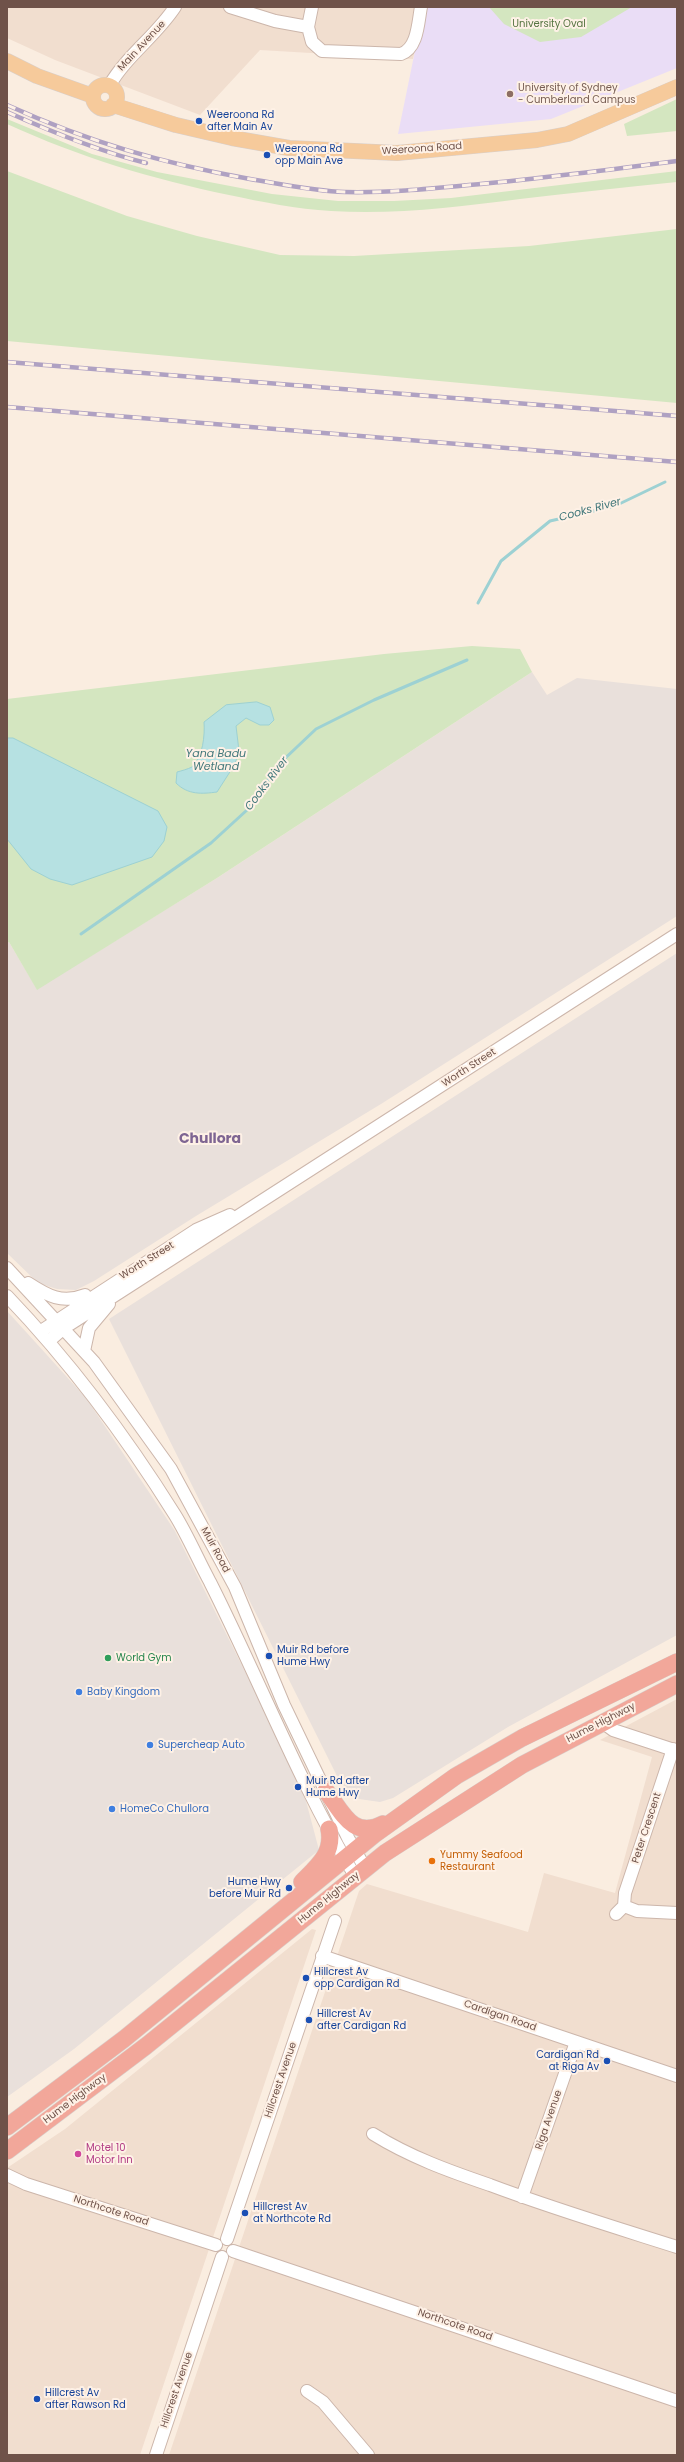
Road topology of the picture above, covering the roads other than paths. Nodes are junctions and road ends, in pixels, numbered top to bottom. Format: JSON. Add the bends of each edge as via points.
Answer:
{"nodes":[{"id":1,"x":175,"y":7,"type":"edge"},
{"id":2,"x":230,"y":7,"type":"edge"},
{"id":3,"x":312,"y":7,"type":"edge"},
{"id":4,"x":421,"y":7,"type":"edge"},
{"id":5,"x":308,"y":27,"type":"junction"},
{"id":6,"x":7,"y":61,"type":"edge"},
{"id":7,"x":110,"y":86,"type":"junction"},
{"id":8,"x":677,"y":87,"type":"edge"},
{"id":9,"x":93,"y":96,"type":"junction"},
{"id":10,"x":114,"y":105,"type":"junction"},
{"id":11,"x":677,"y":934,"type":"edge"},
{"id":12,"x":260,"y":1201,"type":"junction"},
{"id":13,"x":10,"y":1271,"type":"edge"},
{"id":14,"x":107,"y":1286,"type":"junction"},
{"id":15,"x":117,"y":1294,"type":"junction"},
{"id":16,"x":7,"y":1296,"type":"edge"},
{"id":17,"x":60,"y":1324,"type":"junction"},
{"id":18,"x":45,"y":1336,"type":"junction"},
{"id":19,"x":84,"y":1351,"type":"junction"},
{"id":20,"x":677,"y":1662,"type":"edge"},
{"id":21,"x":677,"y":1684,"type":"edge"},
{"id":22,"x":602,"y":1722,"type":"junction"},
{"id":23,"x":675,"y":1750,"type":"edge"},
{"id":24,"x":326,"y":1791,"type":"junction"},
{"id":25,"x":403,"y":1814,"type":"junction"},
{"id":26,"x":329,"y":1829,"type":"junction"},
{"id":27,"x":349,"y":1854,"type":"junction"},
{"id":28,"x":360,"y":1872,"type":"junction"},
{"id":29,"x":677,"y":1913,"type":"edge"},
{"id":30,"x":335,"y":1921,"type":"dead end"},
{"id":31,"x":257,"y":1931,"type":"junction"},
{"id":32,"x":322,"y":1956,"type":"junction"},
{"id":33,"x":576,"y":2042,"type":"junction"},
{"id":34,"x":677,"y":2076,"type":"edge"},
{"id":35,"x":7,"y":2127,"type":"edge"},
{"id":36,"x":373,"y":2134,"type":"dead end"},
{"id":37,"x":7,"y":2151,"type":"edge"},
{"id":38,"x":7,"y":2175,"type":"edge"},
{"id":39,"x":522,"y":2197,"type":"junction"},
{"id":40,"x":227,"y":2239,"type":"junction"},
{"id":41,"x":216,"y":2245,"type":"junction"},
{"id":42,"x":677,"y":2247,"type":"edge"},
{"id":43,"x":233,"y":2251,"type":"junction"},
{"id":44,"x":222,"y":2257,"type":"junction"},
{"id":45,"x":308,"y":2391,"type":"dead end"},
{"id":46,"x":677,"y":2401,"type":"edge"},
{"id":47,"x":156,"y":2455,"type":"edge"},
{"id":48,"x":368,"y":2455,"type":"edge"}],
"edges":[{"from":1,"to":7,"type":"street","name":"Main Avenue","via":[[161,26],[125,62]]},
{"from":2,"to":5,"type":"street","via":[[263,18]]},
{"from":3,"to":5,"type":"street"},
{"from":4,"to":5,"type":"street","via":[[414,39],[408,50],[401,54],[322,51],[312,42]]},
{"from":6,"to":9,"type":"main road","via":[[37,76]]},
{"from":7,"to":9,"type":"main road","via":[[97,88]]},
{"from":7,"to":10,"type":"main road","via":[[116,93],[117,100]]},
{"from":8,"to":10,"type":"main road","name":"Weeroona Road","via":[[568,134],[537,140],[397,153],[289,148],[176,125]]},
{"from":9,"to":10,"type":"main road","via":[[97,105],[102,108]]},
{"from":11,"to":12,"type":"street","name":"Worth Street"},
{"from":12,"to":14,"type":"street","name":"Worth Street","via":[[196,1230]]},
{"from":12,"to":15,"type":"street","name":"Worth Street"},
{"from":13,"to":14,"type":"street","via":[[49,1296],[61,1300],[76,1299]]},
{"from":13,"to":17,"type":"street","name":"Muir Road"},
{"from":14,"to":17,"type":"street","name":"Worth Street"},
{"from":15,"to":17,"type":"street","name":"Worth Street"},
{"from":15,"to":19,"type":"street","via":[[89,1328]]},
{"from":16,"to":18,"type":"street","name":"Muir Road"},
{"from":17,"to":18,"type":"street","name":"Worth Street"},
{"from":17,"to":19,"type":"street","name":"Muir Road"},
{"from":18,"to":26,"type":"street","name":"Muir Road","via":[[79,1376],[117,1428],[176,1516],[237,1635]]},
{"from":19,"to":24,"type":"street","name":"Muir Road","via":[[142,1426],[171,1469],[192,1507],[235,1587],[284,1705]]},
{"from":20,"to":25,"type":"highway","name":"Hume Highway","via":[[522,1738],[456,1776]]},
{"from":21,"to":22,"type":"highway","name":"Hume Highway"},
{"from":22,"to":23,"type":"street","via":[[612,1730]]},
{"from":22,"to":28,"type":"highway","name":"Hume Highway","via":[[522,1764]]},
{"from":23,"to":29,"type":"street","name":"Peter Crescent","via":[[620,1910]]},
{"from":24,"to":25,"type":"highway","via":[[349,1822],[359,1829],[378,1827]]},
{"from":24,"to":27,"type":"street","name":"Muir Road"},
{"from":25,"to":27,"type":"highway","name":"Hume Highway"},
{"from":26,"to":27,"type":"street","name":"Muir Road"},
{"from":26,"to":31,"type":"highway","via":[[331,1846],[325,1856]]},
{"from":27,"to":28,"type":"street","name":"Muir Road"},
{"from":27,"to":31,"type":"highway","name":"Hume Highway"},
{"from":28,"to":37,"type":"highway","name":"Hume Highway","via":[[146,2046]]},
{"from":30,"to":32,"type":"street","name":"Hillcrest Avenue"},
{"from":31,"to":35,"type":"highway","name":"Hume Highway","via":[[124,2039]]},
{"from":32,"to":33,"type":"street","name":"Cardigan Road"},
{"from":32,"to":40,"type":"street","name":"Hillcrest Avenue"},
{"from":33,"to":34,"type":"street","name":"Cardigan Road"},
{"from":33,"to":39,"type":"street","name":"Riga Avenue"},
{"from":36,"to":39,"type":"street","via":[[414,2157]]},
{"from":38,"to":41,"type":"street","name":"Northcote Road","via":[[26,2184]]},
{"from":39,"to":42,"type":"street"},
{"from":40,"to":41,"type":"street","via":[[219,2241]]},
{"from":40,"to":43,"type":"street","via":[[234,2245]]},
{"from":41,"to":44,"type":"street","via":[[216,2251]]},
{"from":43,"to":44,"type":"street","via":[[230,2256]]},
{"from":43,"to":46,"type":"street","name":"Northcote Road"},
{"from":44,"to":47,"type":"street","name":"Hillcrest Avenue"},
{"from":45,"to":48,"type":"street","via":[[323,2402]]}]}
